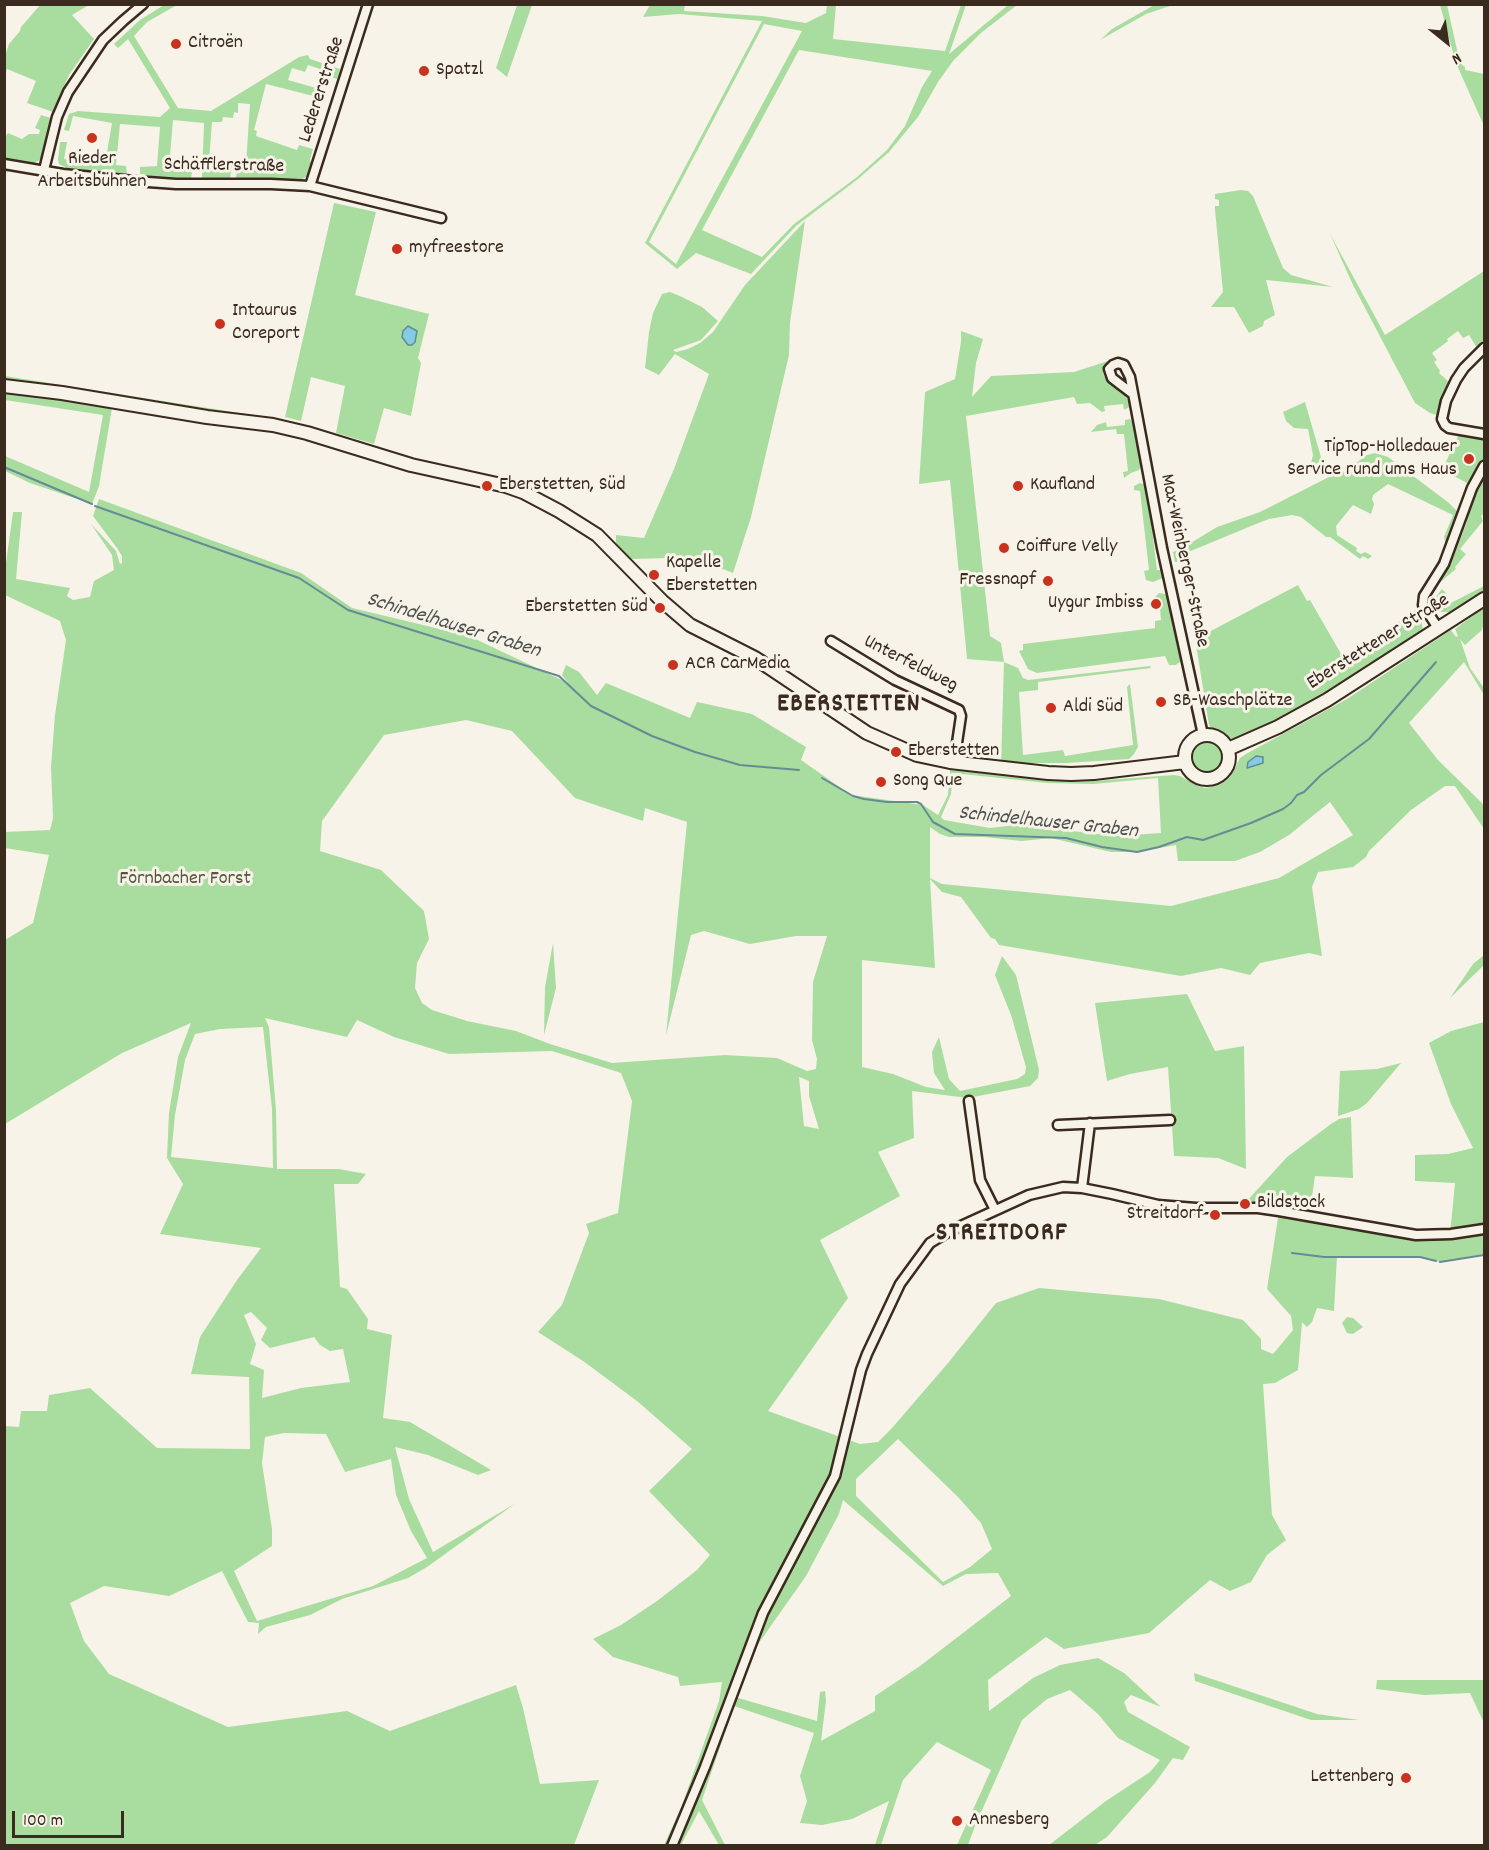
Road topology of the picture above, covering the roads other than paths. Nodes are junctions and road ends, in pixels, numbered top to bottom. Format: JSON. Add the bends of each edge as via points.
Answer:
{"nodes":[{"id":1,"x":143,"y":4,"type":"edge"},
{"id":2,"x":368,"y":4,"type":"edge"},
{"id":3,"x":4,"y":164,"type":"edge"},
{"id":4,"x":44,"y":170,"type":"junction"},
{"id":5,"x":310,"y":186,"type":"junction"},
{"id":6,"x":441,"y":218,"type":"dead end"},
{"id":7,"x":1485,"y":348,"type":"edge"},
{"id":8,"x":4,"y":386,"type":"edge"},
{"id":9,"x":1133,"y":394,"type":"dead end"},
{"id":10,"x":1485,"y":434,"type":"edge"},
{"id":11,"x":1485,"y":466,"type":"edge"},
{"id":12,"x":1485,"y":599,"type":"edge"},
{"id":13,"x":1437,"y":628,"type":"junction"},
{"id":14,"x":831,"y":641,"type":"dead end"},
{"id":15,"x":1203,"y":735,"type":"junction"},
{"id":16,"x":1228,"y":749,"type":"junction"},
{"id":17,"x":954,"y":762,"type":"junction"},
{"id":18,"x":1185,"y":762,"type":"junction"},
{"id":19,"x":969,"y":1101,"type":"dead end"},
{"id":20,"x":1170,"y":1120,"type":"dead end"},
{"id":21,"x":1090,"y":1124,"type":"junction"},
{"id":22,"x":1058,"y":1125,"type":"dead end"},
{"id":23,"x":1082,"y":1188,"type":"junction"},
{"id":24,"x":995,"y":1210,"type":"junction"},
{"id":25,"x":1485,"y":1229,"type":"edge"},
{"id":26,"x":672,"y":1845,"type":"edge"}],
"edges":[{"from":1,"to":4,"type":"street","via":[[103,40],[68,92],[57,117]]},
{"from":2,"to":5,"type":"street","name":"Ledererstraße"},
{"from":3,"to":4,"type":"street","name":"Schäfflerstraße"},
{"from":4,"to":5,"type":"street","name":"Schäfflerstraße","via":[[159,183]]},
{"from":5,"to":6,"type":"street","name":"Schäfflerstraße"},
{"from":7,"to":10,"type":"street","via":[[1456,380],[1442,416],[1449,428]]},
{"from":8,"to":17,"type":"main road","via":[[324,439],[532,496],[597,535],[690,625],[755,658],[874,737],[917,755]]},
{"from":9,"to":15,"type":"street","name":"Max-Weinberger-Straße"},
{"from":11,"to":13,"type":"street","via":[[1472,488],[1449,553],[1423,599]]},
{"from":12,"to":13,"type":"main road","name":"Eberstettener Straße"},
{"from":13,"to":16,"type":"main road","name":"Eberstettener Straße","via":[[1305,713]]},
{"from":14,"to":17,"type":"street","name":"Unterfeldweg","via":[[895,680],[959,710]]},
{"from":15,"to":16,"type":"main road","via":[[1221,739]]},
{"from":15,"to":18,"type":"main road","via":[[1190,742]]},
{"from":16,"to":18,"type":"main road","via":[[1228,764],[1213,778],[1192,774]]},
{"from":17,"to":18,"type":"main road","via":[[1071,774]]},
{"from":19,"to":24,"type":"street","via":[[980,1180]]},
{"from":20,"to":21,"type":"street"},
{"from":21,"to":22,"type":"street"},
{"from":21,"to":23,"type":"street"},
{"from":23,"to":24,"type":"street","via":[[1036,1192]]},
{"from":23,"to":25,"type":"street","via":[[1158,1205],[1279,1211],[1416,1235]]},
{"from":24,"to":26,"type":"street","via":[[930,1243],[906,1274],[861,1370],[835,1476],[764,1613]]}]}
